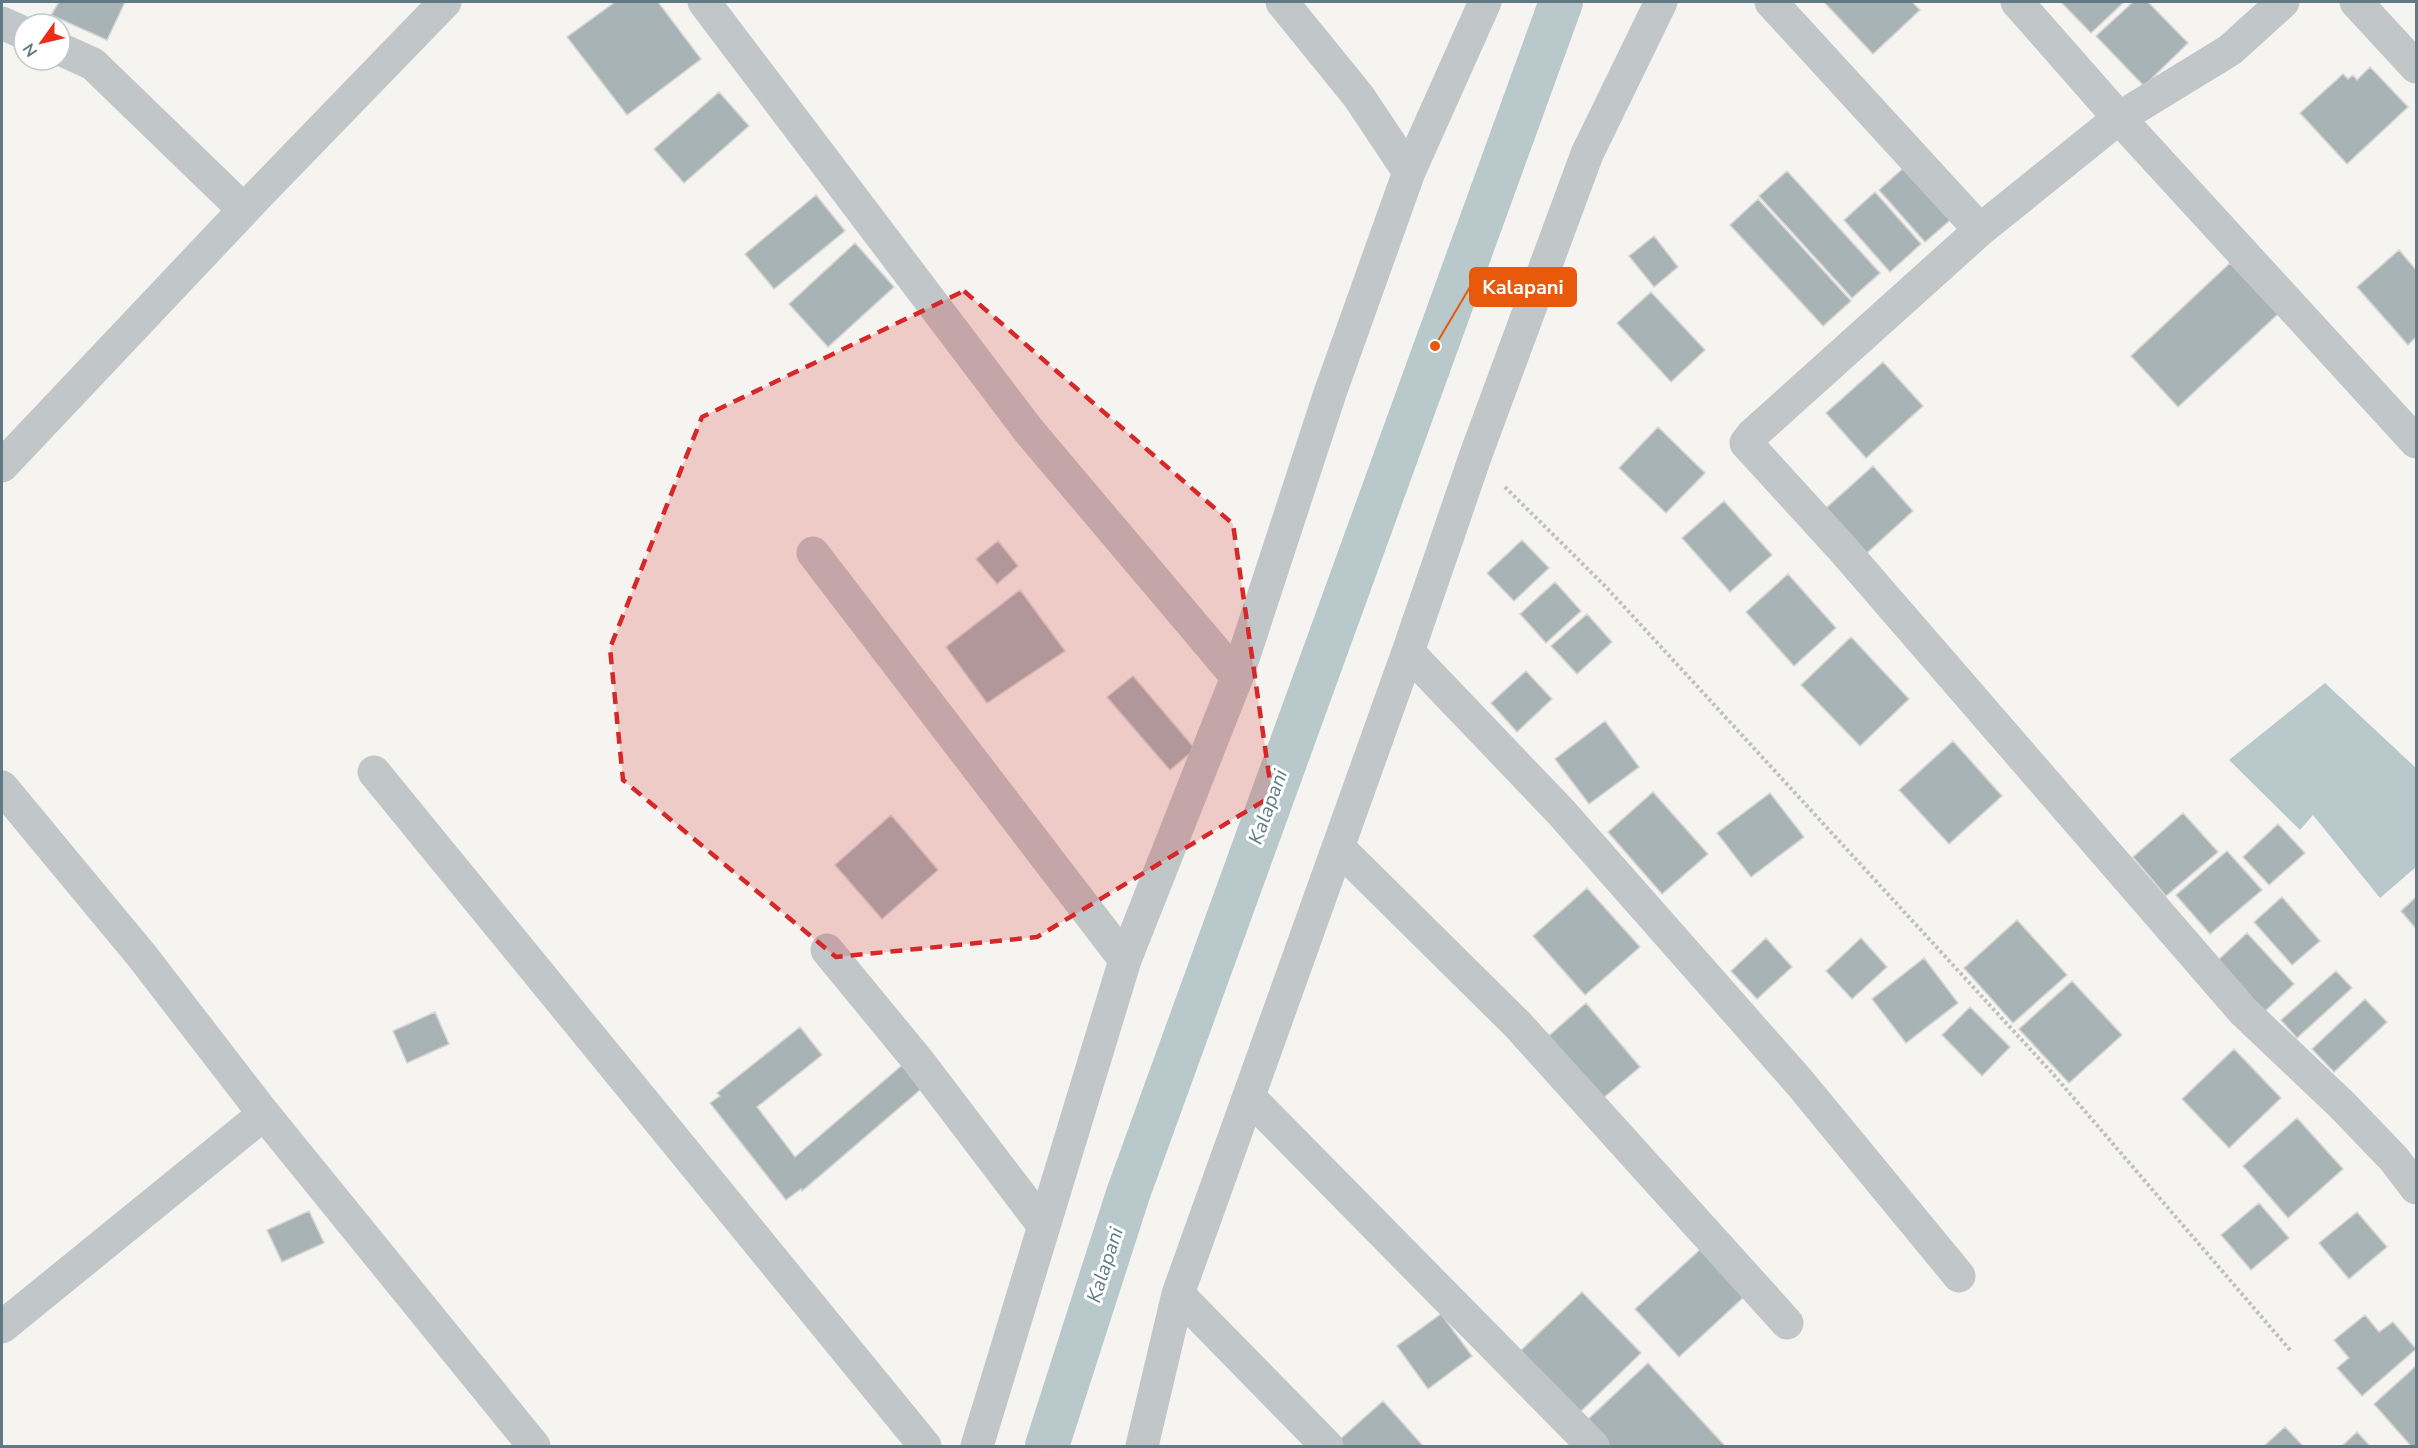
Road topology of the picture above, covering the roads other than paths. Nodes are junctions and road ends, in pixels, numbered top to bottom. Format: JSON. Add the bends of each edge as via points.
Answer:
{"nodes":[{"id":1,"x":445,"y":2,"type":"edge"},
{"id":2,"x":704,"y":2,"type":"edge"},
{"id":3,"x":1282,"y":2,"type":"edge"},
{"id":4,"x":1485,"y":2,"type":"edge"},
{"id":5,"x":1662,"y":2,"type":"edge"},
{"id":6,"x":1771,"y":2,"type":"edge"},
{"id":7,"x":2017,"y":2,"type":"edge"},
{"id":8,"x":2283,"y":2,"type":"edge"},
{"id":9,"x":2356,"y":2,"type":"edge"},
{"id":10,"x":72,"y":54,"type":"edge"},
{"id":11,"x":2416,"y":67,"type":"edge"},
{"id":12,"x":2119,"y":118,"type":"junction"},
{"id":13,"x":1409,"y":172,"type":"junction"},
{"id":14,"x":244,"y":210,"type":"junction"},
{"id":15,"x":1980,"y":230,"type":"junction"},
{"id":16,"x":2416,"y":442,"type":"edge"},
{"id":17,"x":2,"y":466,"type":"edge"},
{"id":18,"x":813,"y":553,"type":"dead end"},
{"id":19,"x":1408,"y":652,"type":"junction"},
{"id":20,"x":1236,"y":677,"type":"junction"},
{"id":21,"x":374,"y":772,"type":"dead end"},
{"id":22,"x":2,"y":787,"type":"edge"},
{"id":23,"x":1338,"y":847,"type":"junction"},
{"id":24,"x":826,"y":950,"type":"dead end"},
{"id":25,"x":1125,"y":960,"type":"junction"},
{"id":26,"x":1249,"y":1097,"type":"junction"},
{"id":27,"x":264,"y":1114,"type":"junction"},
{"id":28,"x":2416,"y":1188,"type":"edge"},
{"id":29,"x":1044,"y":1225,"type":"junction"},
{"id":30,"x":1959,"y":1276,"type":"dead end"},
{"id":31,"x":1178,"y":1294,"type":"junction"},
{"id":32,"x":1787,"y":1323,"type":"dead end"},
{"id":33,"x":2,"y":1327,"type":"edge"},
{"id":34,"x":534,"y":1446,"type":"edge"},
{"id":35,"x":925,"y":1446,"type":"edge"},
{"id":36,"x":977,"y":1446,"type":"edge"},
{"id":37,"x":1142,"y":1446,"type":"edge"},
{"id":38,"x":1327,"y":1446,"type":"edge"},
{"id":39,"x":1593,"y":1446,"type":"edge"}],
"edges":[{"from":1,"to":14,"type":"street"},
{"from":2,"to":20,"type":"street","via":[[1029,430]]},
{"from":3,"to":13,"type":"street","via":[[1359,97]]},
{"from":4,"to":13,"type":"street"},
{"from":5,"to":19,"type":"street","via":[[1587,154],[1474,457]]},
{"from":6,"to":15,"type":"street"},
{"from":7,"to":12,"type":"street"},
{"from":8,"to":12,"type":"street","via":[[2230,50]]},
{"from":9,"to":11,"type":"street"},
{"from":10,"to":14,"type":"street","via":[[93,64]]},
{"from":12,"to":15,"type":"street"},
{"from":12,"to":16,"type":"street"},
{"from":13,"to":20,"type":"street","via":[[1330,393]]},
{"from":14,"to":17,"type":"street"},
{"from":15,"to":28,"type":"street","via":[[1746,443],[2243,1011],[2342,1105]]},
{"from":18,"to":25,"type":"street"},
{"from":19,"to":23,"type":"street"},
{"from":19,"to":30,"type":"street","via":[[1569,820],[1800,1083]]},
{"from":20,"to":25,"type":"street"},
{"from":21,"to":35,"type":"street"},
{"from":22,"to":27,"type":"street"},
{"from":23,"to":26,"type":"street"},
{"from":23,"to":32,"type":"street","via":[[1518,1025]]},
{"from":24,"to":29,"type":"street","via":[[919,1062]]},
{"from":25,"to":29,"type":"street"},
{"from":26,"to":31,"type":"street"},
{"from":26,"to":39,"type":"street"},
{"from":27,"to":33,"type":"street"},
{"from":27,"to":34,"type":"street"},
{"from":29,"to":36,"type":"street"},
{"from":31,"to":37,"type":"street"},
{"from":31,"to":38,"type":"street"}]}
